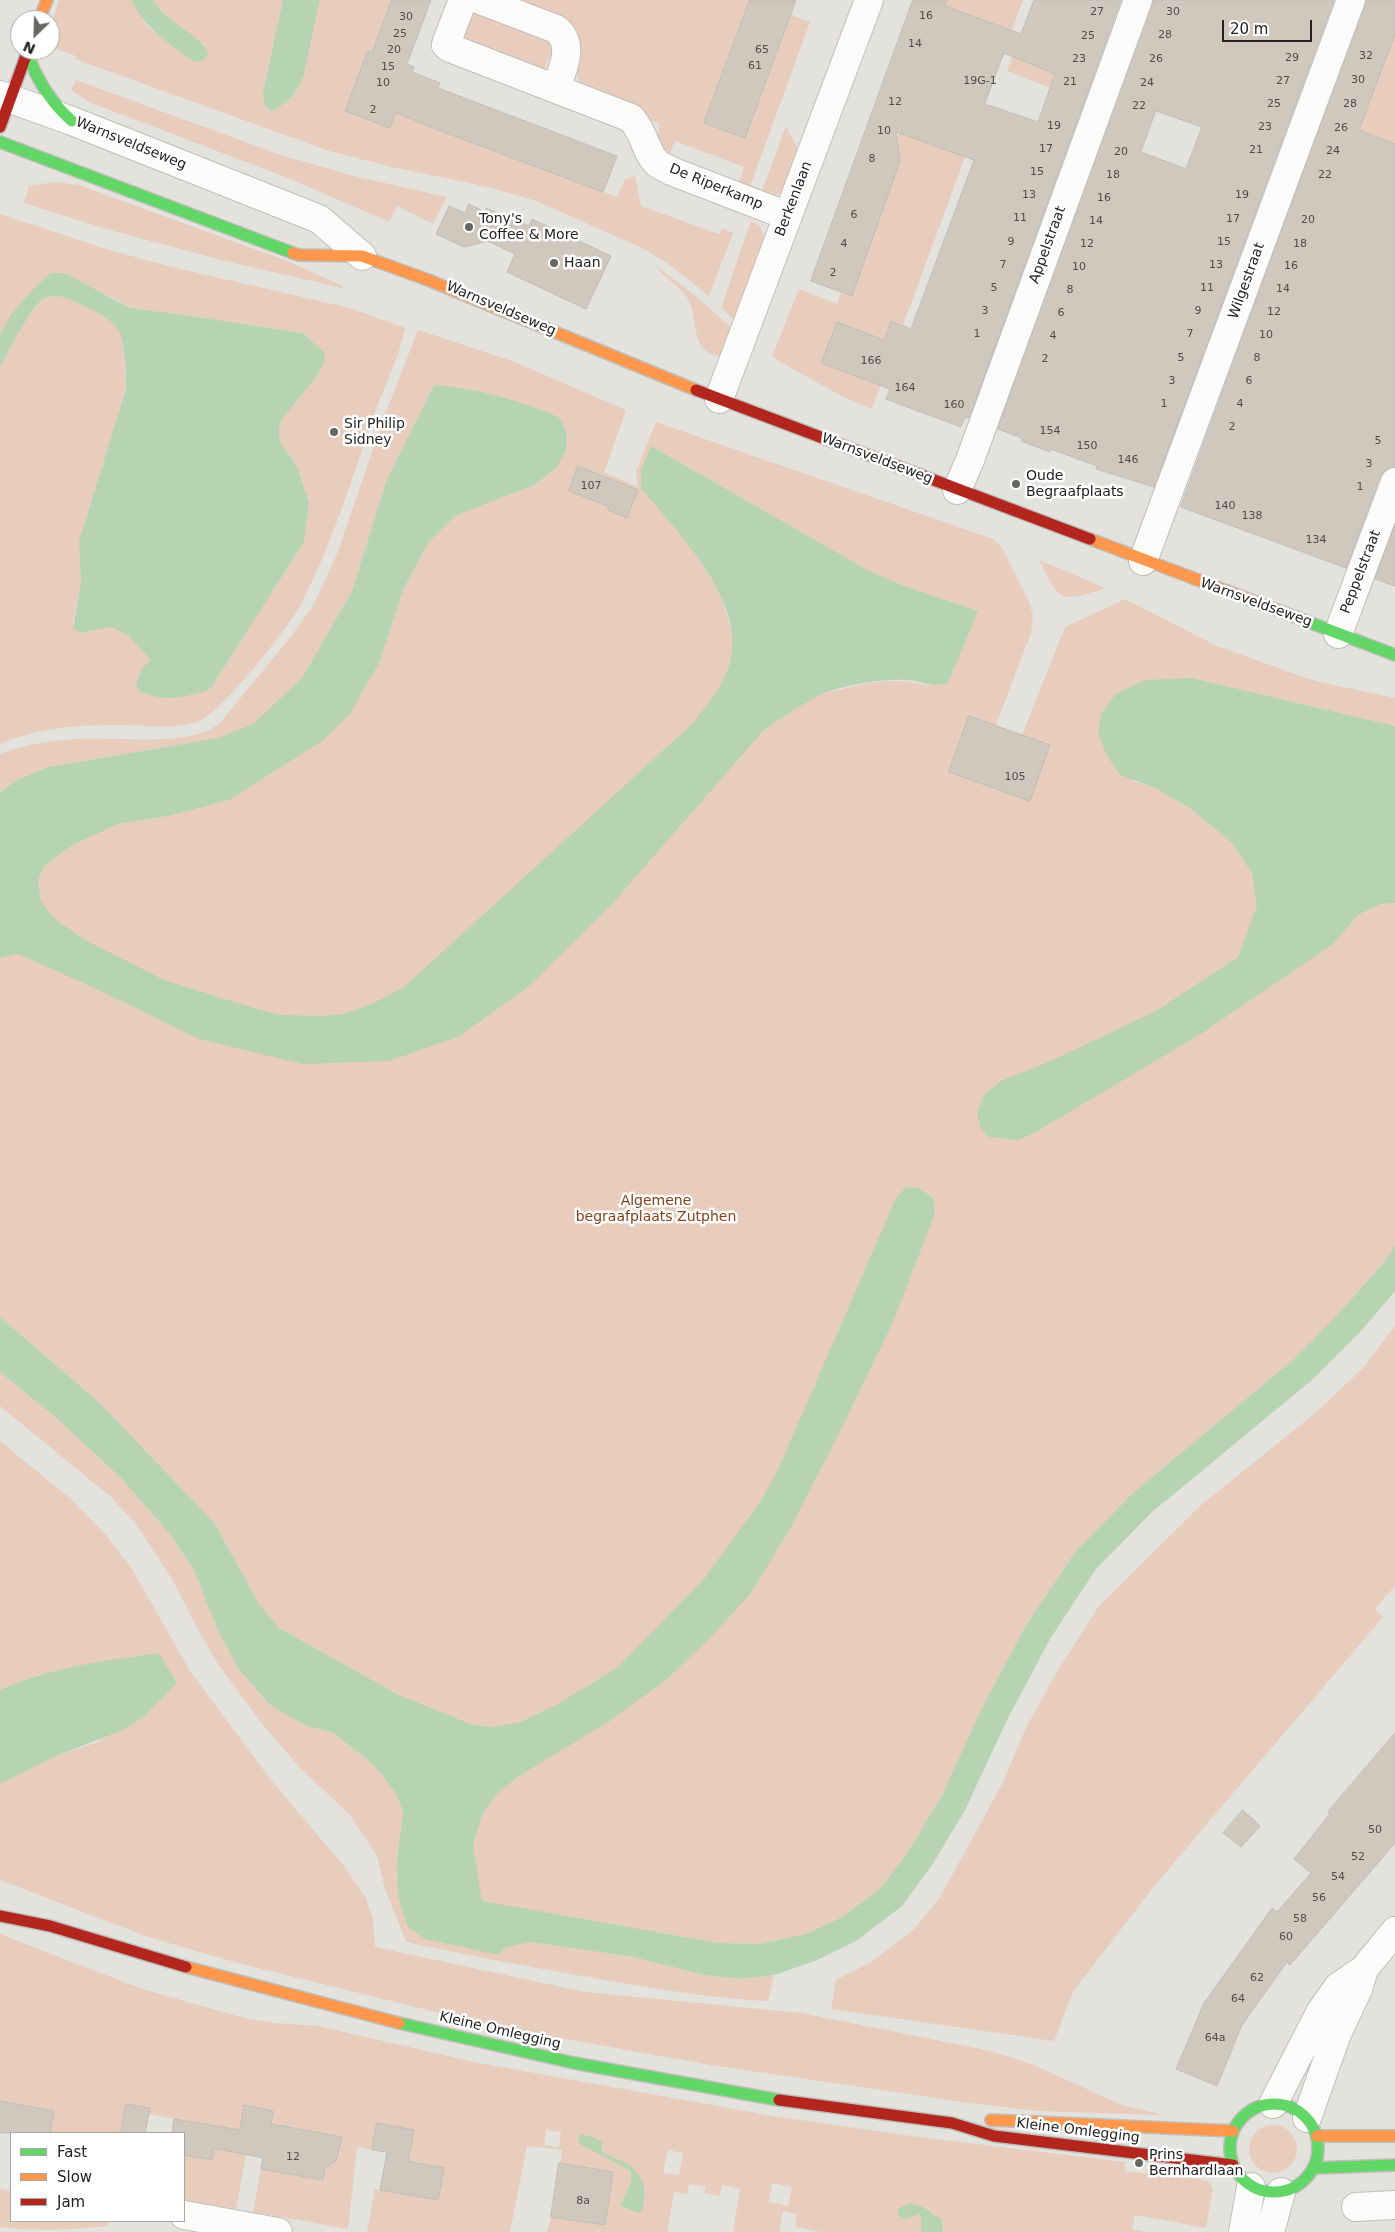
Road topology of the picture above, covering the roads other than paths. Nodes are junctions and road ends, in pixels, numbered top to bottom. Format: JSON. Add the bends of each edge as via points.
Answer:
{"nodes":[{"id":1,"x":463,"y":0,"type":"edge"},
{"id":2,"x":480,"y":0,"type":"edge"},
{"id":3,"x":869,"y":0,"type":"edge"},
{"id":4,"x":1138,"y":0,"type":"edge"},
{"id":5,"x":1351,"y":0,"type":"edge"},
{"id":6,"x":24,"y":60,"type":"edge"},
{"id":7,"x":31,"y":60,"type":"edge"},
{"id":8,"x":556,"y":88,"type":"junction"},
{"id":9,"x":5,"y":97,"type":"edge"},
{"id":10,"x":72,"y":121,"type":"junction"},
{"id":11,"x":0,"y":127,"type":"edge"},
{"id":12,"x":0,"y":142,"type":"edge"},
{"id":13,"x":788,"y":216,"type":"junction"},
{"id":14,"x":362,"y":256,"type":"junction"},
{"id":15,"x":719,"y":399,"type":"junction"},
{"id":16,"x":1395,"y":482,"type":"edge"},
{"id":17,"x":957,"y":490,"type":"junction"},
{"id":18,"x":1143,"y":561,"type":"junction"},
{"id":19,"x":1338,"y":634,"type":"junction"},
{"id":20,"x":1395,"y":655,"type":"edge"},
{"id":21,"x":0,"y":1907,"type":"edge"},
{"id":22,"x":0,"y":1916,"type":"edge"},
{"id":23,"x":50,"y":1926,"type":"junction"},
{"id":24,"x":1395,"y":1931,"type":"edge"},
{"id":25,"x":1364,"y":1969,"type":"junction"},
{"id":26,"x":1273,"y":2104,"type":"junction"},
{"id":27,"x":952,"y":2123,"type":"junction"},
{"id":28,"x":1312,"y":2127,"type":"junction"},
{"id":29,"x":1233,"y":2131,"type":"junction"},
{"id":30,"x":1395,"y":2136,"type":"edge"},
{"id":31,"x":1232,"y":2165,"type":"junction"},
{"id":32,"x":1395,"y":2165,"type":"edge"},
{"id":33,"x":1314,"y":2168,"type":"junction"},
{"id":34,"x":1251,"y":2187,"type":"junction"},
{"id":35,"x":1281,"y":2192,"type":"junction"},
{"id":36,"x":1395,"y":2205,"type":"edge"},
{"id":37,"x":1356,"y":2207,"type":"dead end"},
{"id":38,"x":185,"y":2215,"type":"edge"},
{"id":39,"x":278,"y":2232,"type":"edge"},
{"id":40,"x":1243,"y":2232,"type":"edge"},
{"id":41,"x":1270,"y":2232,"type":"edge"}],
"edges":[{"from":1,"to":8,"type":"street","name":"De Riperkamp","via":[[447,41],[448,46]]},
{"from":2,"to":8,"type":"street","via":[[562,34],[566,40],[566,61]]},
{"from":3,"to":13,"type":"street","name":"Berkenlaan"},
{"from":4,"to":17,"type":"street","name":"Appelstraat"},
{"from":5,"to":18,"type":"street","name":"Wilgestraat"},
{"from":6,"to":9,"type":"street"},
{"from":7,"to":10,"type":"street","via":[[39,84]]},
{"from":8,"to":13,"type":"street","name":"De Riperkamp","via":[[631,118],[640,128],[648,150],[657,162],[671,171]]},
{"from":9,"to":10,"type":"street","name":"Warnsveldseweg"},
{"from":9,"to":11,"type":"street"},
{"from":10,"to":14,"type":"street","name":"Warnsveldseweg","via":[[319,219]]},
{"from":12,"to":14,"type":"street","name":"Warnsveldseweg","via":[[299,255]]},
{"from":13,"to":15,"type":"street","name":"Berkenlaan"},
{"from":14,"to":15,"type":"street","name":"Warnsveldseweg"},
{"from":15,"to":17,"type":"street","name":"Warnsveldseweg"},
{"from":16,"to":19,"type":"street","name":"Peppelstraat"},
{"from":17,"to":18,"type":"street","name":"Warnsveldseweg"},
{"from":18,"to":19,"type":"street","name":"Warnsveldseweg"},
{"from":19,"to":20,"type":"street","name":"Warnsveldseweg"},
{"from":21,"to":23,"type":"street","name":"Kleine Omlegging"},
{"from":22,"to":23,"type":"street","name":"Kleine Omlegging"},
{"from":23,"to":27,"type":"street","name":"Kleine Omlegging","via":[[380,2019],[574,2063],[786,2102]]},
{"from":24,"to":25,"type":"street"},
{"from":25,"to":26,"type":"street","via":[[1338,1987],[1321,2011]]},
{"from":25,"to":28,"type":"street","via":[[1336,2036]]},
{"from":26,"to":28,"type":"street","via":[[1286,2106]]},
{"from":26,"to":29,"type":"street","via":[[1248,2112]]},
{"from":27,"to":29,"type":"street","name":"Kleine Omlegging","via":[[995,2119]]},
{"from":27,"to":31,"type":"street","name":"Kleine Omlegging","via":[[994,2136]]},
{"from":28,"to":30,"type":"street"},
{"from":28,"to":33,"type":"street","via":[[1318,2153]]},
{"from":29,"to":31,"type":"street","via":[[1229,2151]]},
{"from":31,"to":34,"type":"street"},
{"from":32,"to":33,"type":"street"},
{"from":33,"to":35,"type":"street","via":[[1296,2187]]},
{"from":34,"to":35,"type":"street","via":[[1265,2192]]},
{"from":34,"to":40,"type":"street"},
{"from":35,"to":41,"type":"street"},
{"from":36,"to":37,"type":"street"},
{"from":38,"to":39,"type":"street"}]}
